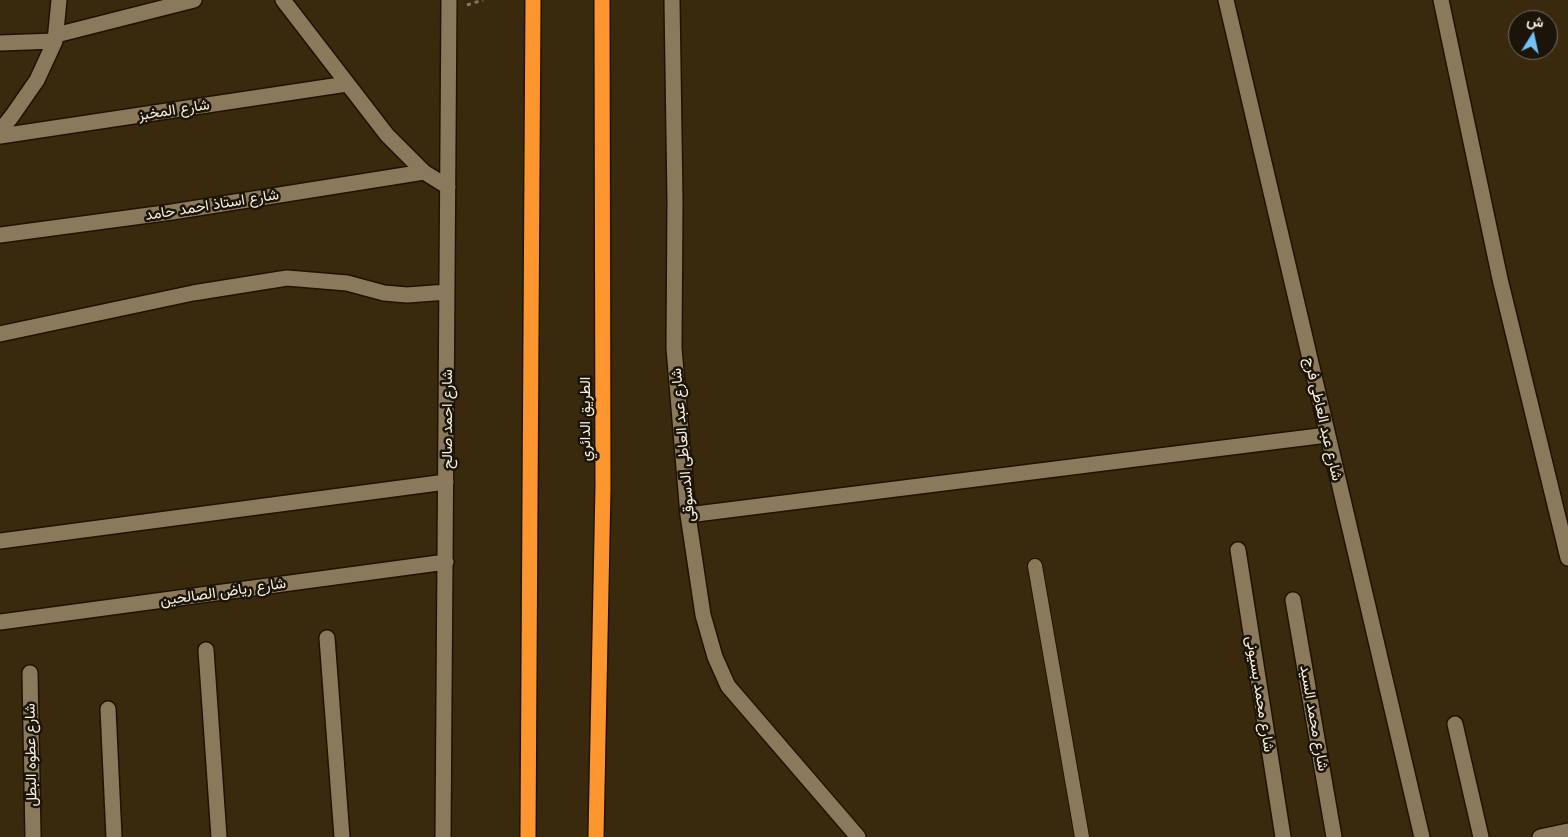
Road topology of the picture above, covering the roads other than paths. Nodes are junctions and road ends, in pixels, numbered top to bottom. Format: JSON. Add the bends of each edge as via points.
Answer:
{"nodes":[{"id":1,"x":59,"y":0,"type":"edge"},
{"id":2,"x":194,"y":0,"type":"edge"},
{"id":3,"x":283,"y":0,"type":"edge"},
{"id":4,"x":449,"y":0,"type":"edge"},
{"id":5,"x":532,"y":0,"type":"edge"},
{"id":6,"x":602,"y":0,"type":"edge"},
{"id":7,"x":672,"y":0,"type":"edge"},
{"id":8,"x":1226,"y":0,"type":"edge"},
{"id":9,"x":1440,"y":0,"type":"edge"},
{"id":10,"x":56,"y":38,"type":"junction"},
{"id":11,"x":0,"y":44,"type":"edge"},
{"id":12,"x":347,"y":84,"type":"junction"},
{"id":13,"x":0,"y":131,"type":"edge"},
{"id":14,"x":0,"y":136,"type":"edge"},
{"id":15,"x":424,"y":172,"type":"junction"},
{"id":16,"x":448,"y":188,"type":"junction"},
{"id":17,"x":0,"y":235,"type":"edge"},
{"id":18,"x":448,"y":292,"type":"junction"},
{"id":19,"x":0,"y":334,"type":"edge"},
{"id":20,"x":1327,"y":435,"type":"junction"},
{"id":21,"x":446,"y":482,"type":"junction"},
{"id":22,"x":688,"y":515,"type":"junction"},
{"id":23,"x":0,"y":541,"type":"edge"},
{"id":24,"x":1238,"y":550,"type":"dead end"},
{"id":25,"x":1568,"y":558,"type":"edge"},
{"id":26,"x":446,"y":562,"type":"junction"},
{"id":27,"x":1035,"y":566,"type":"dead end"},
{"id":28,"x":1294,"y":600,"type":"dead end"},
{"id":29,"x":0,"y":622,"type":"edge"},
{"id":30,"x":326,"y":638,"type":"dead end"},
{"id":31,"x":206,"y":650,"type":"dead end"},
{"id":32,"x":30,"y":673,"type":"dead end"},
{"id":33,"x":108,"y":709,"type":"dead end"},
{"id":34,"x":1455,"y":724,"type":"dead end"},
{"id":35,"x":1568,"y":831,"type":"edge"},
{"id":36,"x":33,"y":837,"type":"edge"},
{"id":37,"x":114,"y":837,"type":"edge"},
{"id":38,"x":219,"y":837,"type":"edge"},
{"id":39,"x":342,"y":837,"type":"edge"},
{"id":40,"x":443,"y":837,"type":"edge"},
{"id":41,"x":528,"y":837,"type":"edge"},
{"id":42,"x":596,"y":837,"type":"edge"},
{"id":43,"x":858,"y":837,"type":"edge"},
{"id":44,"x":1082,"y":837,"type":"edge"},
{"id":45,"x":1283,"y":837,"type":"edge"},
{"id":46,"x":1334,"y":837,"type":"edge"},
{"id":47,"x":1422,"y":837,"type":"edge"},
{"id":48,"x":1481,"y":837,"type":"edge"},
{"id":49,"x":1540,"y":837,"type":"edge"}],
"edges":[{"from":1,"to":10,"type":"street"},
{"from":2,"to":10,"type":"street"},
{"from":3,"to":12,"type":"street"},
{"from":4,"to":16,"type":"street","name":"شارع احمد صالح"},
{"from":5,"to":41,"type":"highway"},
{"from":6,"to":42,"type":"highway","name":"الطريق الدائري","via":[[603,487]]},
{"from":7,"to":22,"type":"street","name":"شارع عبد العاطى الدسوقى","via":[[674,348]]},
{"from":8,"to":20,"type":"street","name":"شارع عبد العاطى فرج"},
{"from":9,"to":25,"type":"street","via":[[1500,280]]},
{"from":10,"to":11,"type":"street"},
{"from":10,"to":13,"type":"street","via":[[37,80]]},
{"from":12,"to":14,"type":"street","name":"شارع المخبز"},
{"from":12,"to":15,"type":"street","via":[[386,135]]},
{"from":15,"to":16,"type":"street"},
{"from":15,"to":17,"type":"street","name":"شارع استاذ احمد حامد","via":[[172,212]]},
{"from":16,"to":18,"type":"street","name":"شارع احمد صالح"},
{"from":18,"to":19,"type":"street","via":[[407,295],[347,283],[287,278],[193,293]]},
{"from":18,"to":21,"type":"street","name":"شارع احمد صالح"},
{"from":20,"to":22,"type":"street"},
{"from":20,"to":47,"type":"street","name":"شارع عبد العاطى فرج"},
{"from":21,"to":23,"type":"street"},
{"from":21,"to":26,"type":"street","name":"شارع احمد صالح"},
{"from":22,"to":43,"type":"street","name":"شارع عبد العاطى الدسوقى","via":[[703,615],[715,657],[728,686]]},
{"from":24,"to":45,"type":"street","name":"شارع محمد بسيونى"},
{"from":26,"to":29,"type":"street","name":"شارع رياض الصالحين"},
{"from":26,"to":40,"type":"street","name":"شارع احمد صالح"},
{"from":27,"to":44,"type":"lane"},
{"from":28,"to":46,"type":"street","name":"شارع محمد السيد"},
{"from":30,"to":39,"type":"street"},
{"from":31,"to":38,"type":"street"},
{"from":32,"to":36,"type":"street","name":"شارع عطوه البطل"},
{"from":33,"to":37,"type":"street"},
{"from":34,"to":48,"type":"street"},
{"from":35,"to":49,"type":"street"}]}
